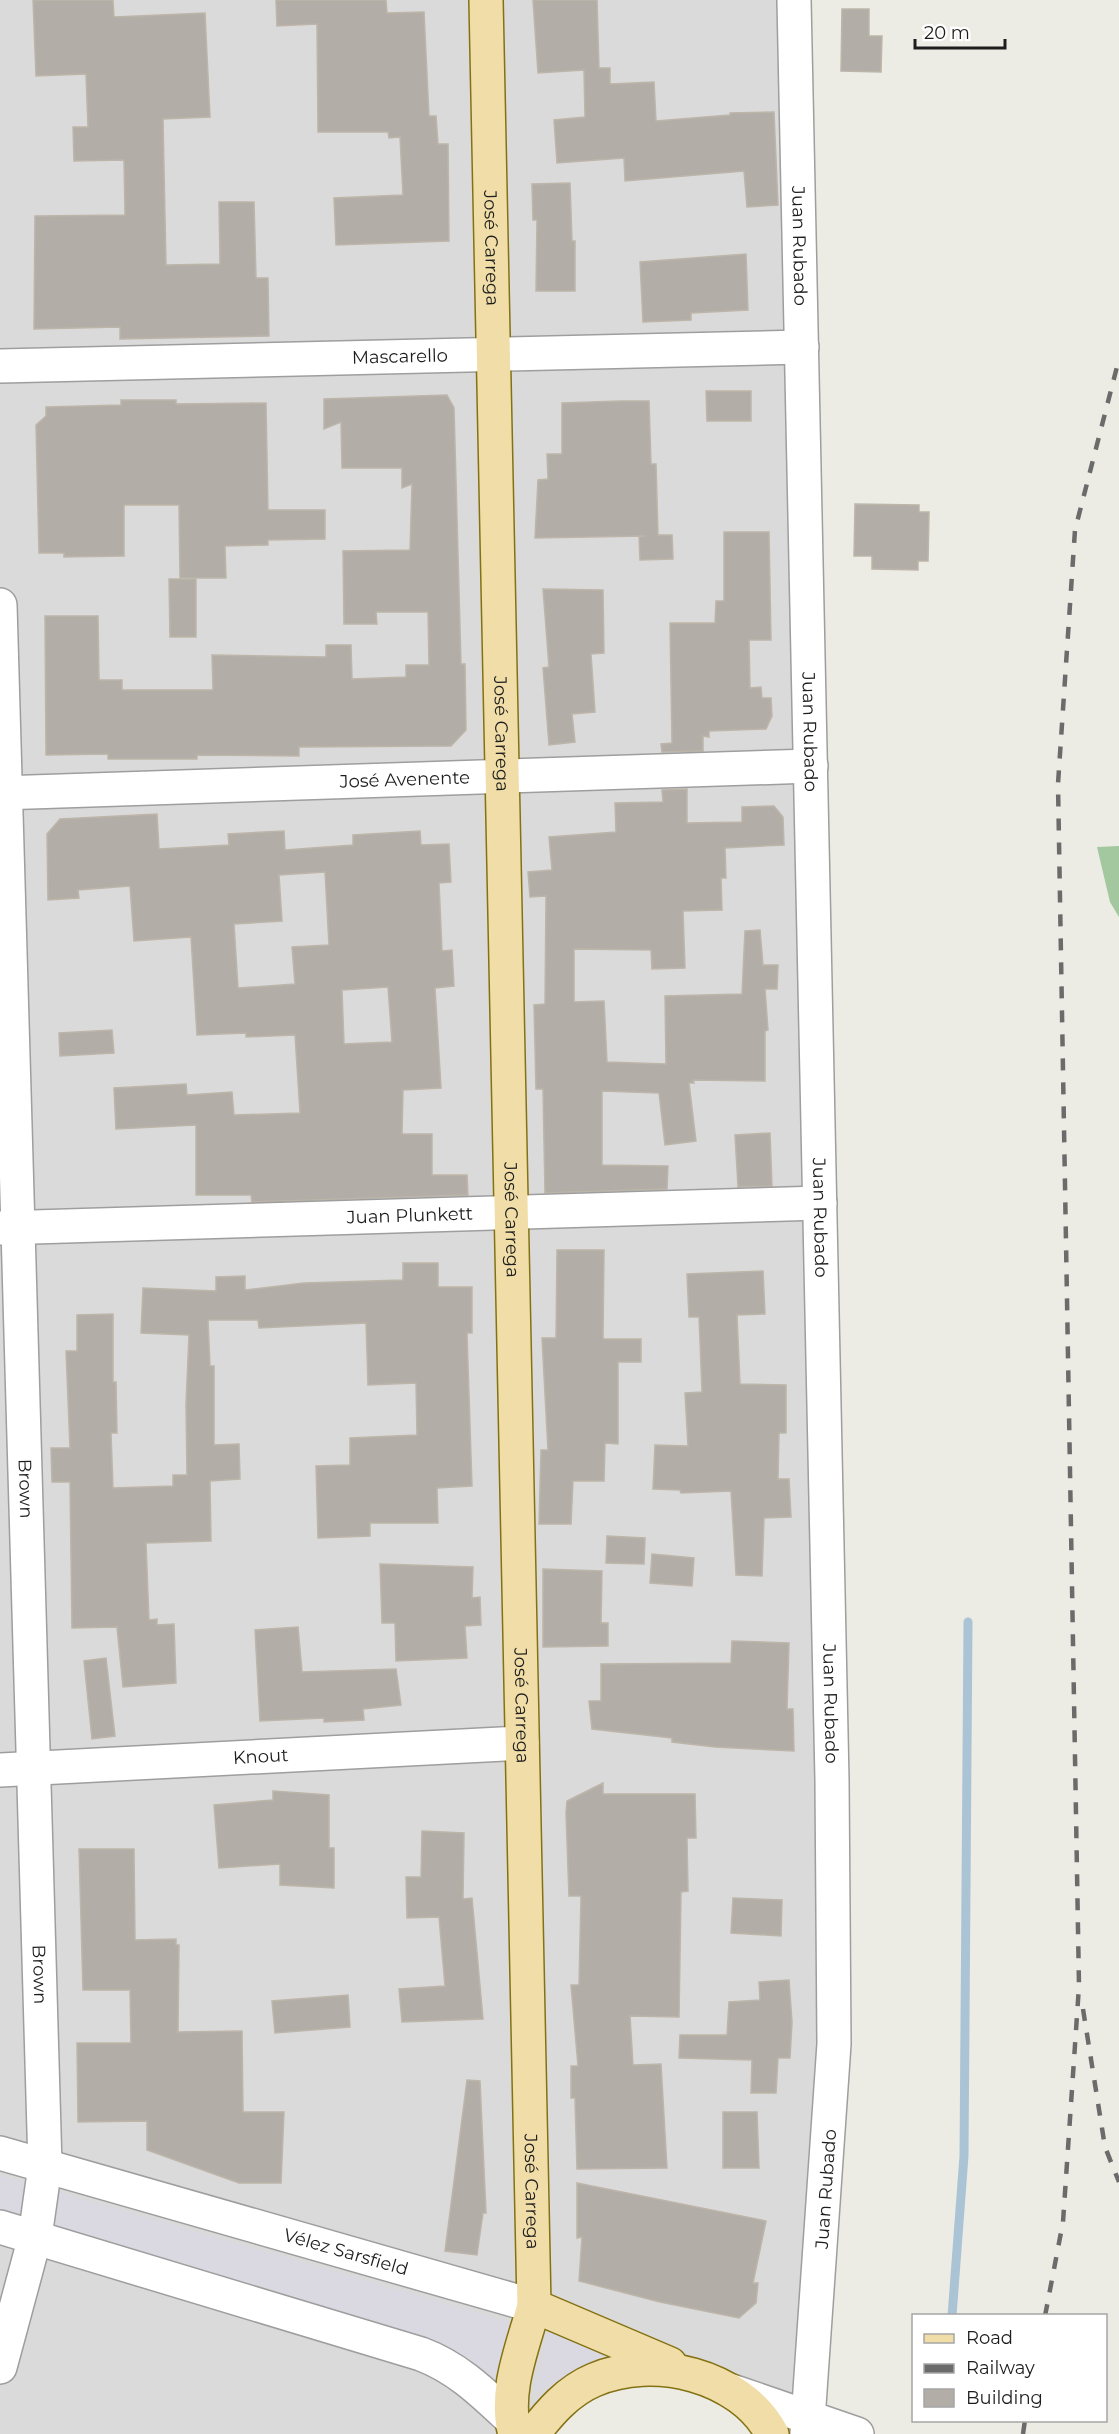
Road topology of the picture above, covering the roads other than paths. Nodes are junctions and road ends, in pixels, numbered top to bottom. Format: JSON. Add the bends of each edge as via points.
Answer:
{"nodes":[{"id":1,"x":486,"y":0,"type":"edge"},
{"id":2,"x":794,"y":0,"type":"edge"},
{"id":3,"x":802,"y":347,"type":"junction"},
{"id":4,"x":493,"y":355,"type":"junction"},
{"id":5,"x":0,"y":366,"type":"edge"},
{"id":6,"x":0,"y":605,"type":"edge"},
{"id":7,"x":811,"y":766,"type":"junction"},
{"id":8,"x":502,"y":777,"type":"junction"},
{"id":9,"x":2,"y":793,"type":"edge"},
{"id":10,"x":820,"y":1203,"type":"junction"},
{"id":11,"x":511,"y":1214,"type":"junction"},
{"id":12,"x":9,"y":1227,"type":"edge"},
{"id":13,"x":522,"y":1743,"type":"junction"},
{"id":14,"x":16,"y":1769,"type":"edge"},
{"id":15,"x":0,"y":2153,"type":"edge"},
{"id":16,"x":45,"y":2166,"type":"junction"},
{"id":17,"x":0,"y":2227,"type":"edge"},
{"id":18,"x":35,"y":2237,"type":"junction"},
{"id":19,"x":534,"y":2306,"type":"junction"},
{"id":20,"x":0,"y":2367,"type":"edge"},
{"id":21,"x":686,"y":2371,"type":"junction"},
{"id":22,"x":729,"y":2390,"type":"junction"},
{"id":23,"x":809,"y":2425,"type":"edge"},
{"id":24,"x":520,"y":2429,"type":"edge"},
{"id":25,"x":772,"y":2434,"type":"edge"},
{"id":26,"x":857,"y":2434,"type":"edge"}],
"edges":[{"from":1,"to":4,"type":"main road","name":"José Carrega"},
{"from":2,"to":3,"type":"street","name":"Juan Rubado"},
{"from":3,"to":4,"type":"street","name":"Mascarello"},
{"from":3,"to":7,"type":"street","name":"Juan Rubado"},
{"from":4,"to":5,"type":"street","name":"Mascarello"},
{"from":4,"to":8,"type":"main road","name":"José Carrega"},
{"from":6,"to":9,"type":"street","name":"Brown"},
{"from":7,"to":8,"type":"street","name":"José Avenente"},
{"from":7,"to":10,"type":"street","name":"Juan Rubado"},
{"from":8,"to":9,"type":"street","name":"José Avenente"},
{"from":8,"to":11,"type":"main road","name":"José Carrega"},
{"from":9,"to":12,"type":"street","name":"Brown"},
{"from":10,"to":11,"type":"street","name":"Juan Plunkett"},
{"from":10,"to":23,"type":"street","name":"Juan Rubado","via":[[834,2044]]},
{"from":11,"to":12,"type":"street","name":"Juan Plunkett"},
{"from":11,"to":13,"type":"main road","name":"José Carrega"},
{"from":12,"to":14,"type":"street","name":"Brown"},
{"from":13,"to":14,"type":"street","name":"Knout"},
{"from":13,"to":19,"type":"main road","name":"José Carrega"},
{"from":14,"to":16,"type":"street","name":"Brown"},
{"from":15,"to":16,"type":"street","name":"Vélez Sarsfield"},
{"from":16,"to":18,"type":"street","name":"Brown"},
{"from":16,"to":19,"type":"street","name":"Vélez Sarsfield"},
{"from":17,"to":18,"type":"street"},
{"from":18,"to":20,"type":"street","name":"Brown"},
{"from":18,"to":24,"type":"street","via":[[437,2360],[466,2377]]},
{"from":19,"to":21,"type":"main road","name":"Vélez Sarsfield"},
{"from":19,"to":24,"type":"main road","name":"José Carrega","via":[[516,2372]]},
{"from":21,"to":22,"type":"main road","name":"Vélez Sarsfield"},
{"from":21,"to":24,"type":"main road","via":[[640,2368],[594,2380]]},
{"from":22,"to":23,"type":"street"},
{"from":22,"to":25,"type":"main road","name":"Vélez Sarsfield","via":[[766,2423]]},
{"from":23,"to":26,"type":"street"}]}
